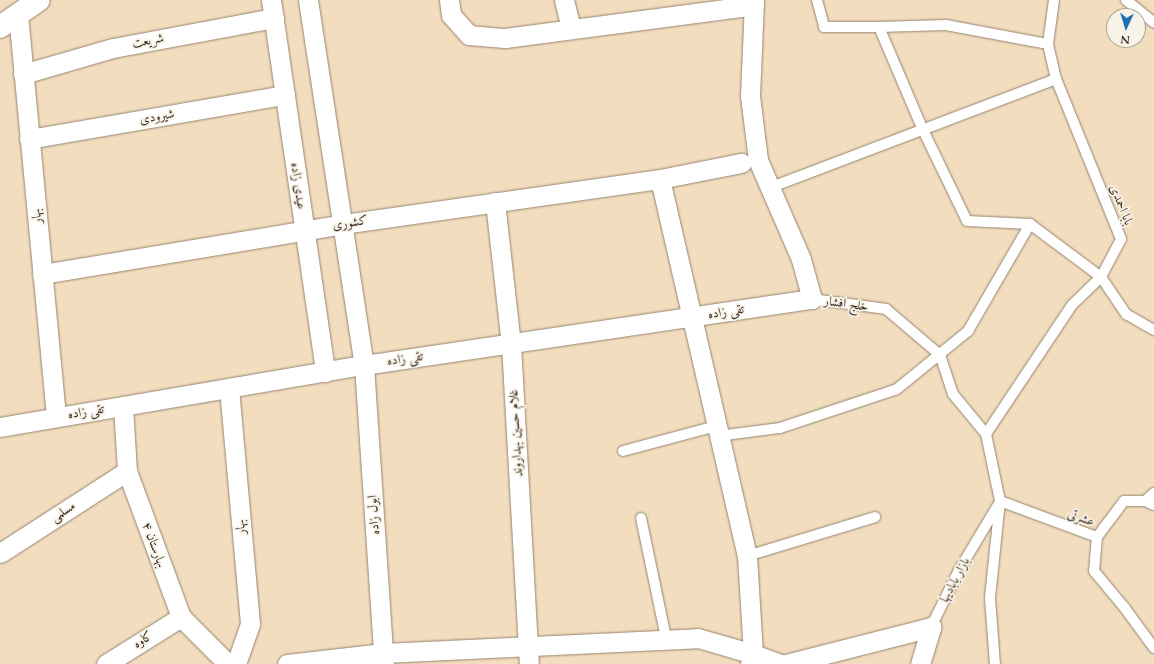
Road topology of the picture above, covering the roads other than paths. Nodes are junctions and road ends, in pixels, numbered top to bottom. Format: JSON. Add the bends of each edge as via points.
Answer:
{"nodes":[{"id":1,"x":39,"y":0,"type":"edge"},
{"id":2,"x":308,"y":0,"type":"edge"},
{"id":3,"x":449,"y":0,"type":"edge"},
{"id":4,"x":564,"y":0,"type":"edge"},
{"id":5,"x":817,"y":0,"type":"edge"},
{"id":6,"x":1054,"y":0,"type":"edge"},
{"id":7,"x":1126,"y":0,"type":"edge"},
{"id":8,"x":754,"y":2,"type":"edge"},
{"id":9,"x":680,"y":7,"type":"edge"},
{"id":10,"x":273,"y":9,"type":"edge"},
{"id":11,"x":18,"y":14,"type":"junction"},
{"id":12,"x":1154,"y":23,"type":"edge"},
{"id":13,"x":0,"y":27,"type":"edge"},
{"id":14,"x":878,"y":27,"type":"junction"},
{"id":15,"x":571,"y":29,"type":"junction"},
{"id":16,"x":1048,"y":44,"type":"junction"},
{"id":17,"x":23,"y":74,"type":"junction"},
{"id":18,"x":1056,"y":79,"type":"junction"},
{"id":19,"x":285,"y":95,"type":"junction"},
{"id":20,"x":923,"y":130,"type":"junction"},
{"id":21,"x":29,"y":139,"type":"junction"},
{"id":22,"x":741,"y":163,"type":"dead end"},
{"id":23,"x":660,"y":179,"type":"junction"},
{"id":24,"x":770,"y":188,"type":"junction"},
{"id":25,"x":495,"y":202,"type":"junction"},
{"id":26,"x":343,"y":224,"type":"junction"},
{"id":27,"x":1030,"y":224,"type":"junction"},
{"id":28,"x":304,"y":230,"type":"junction"},
{"id":29,"x":42,"y":274,"type":"junction"},
{"id":30,"x":1100,"y":276,"type":"junction"},
{"id":31,"x":812,"y":299,"type":"junction"},
{"id":32,"x":690,"y":317,"type":"junction"},
{"id":33,"x":1154,"y":330,"type":"edge"},
{"id":34,"x":511,"y":344,"type":"junction"},
{"id":35,"x":940,"y":355,"type":"junction"},
{"id":36,"x":364,"y":365,"type":"junction"},
{"id":37,"x":325,"y":372,"type":"junction"},
{"id":38,"x":229,"y":388,"type":"junction"},
{"id":39,"x":123,"y":406,"type":"junction"},
{"id":40,"x":56,"y":417,"type":"junction"},
{"id":41,"x":0,"y":426,"type":"edge"},
{"id":42,"x":717,"y":431,"type":"junction"},
{"id":43,"x":986,"y":434,"type":"junction"},
{"id":44,"x":623,"y":451,"type":"dead end"},
{"id":45,"x":127,"y":471,"type":"junction"},
{"id":46,"x":1154,"y":493,"type":"edge"},
{"id":47,"x":1000,"y":501,"type":"junction"},
{"id":48,"x":1145,"y":501,"type":"junction"},
{"id":49,"x":1154,"y":505,"type":"edge"},
{"id":50,"x":875,"y":517,"type":"dead end"},
{"id":51,"x":641,"y":518,"type":"dead end"},
{"id":52,"x":1097,"y":537,"type":"junction"},
{"id":53,"x":0,"y":553,"type":"edge"},
{"id":54,"x":747,"y":556,"type":"junction"},
{"id":55,"x":181,"y":617,"type":"junction"},
{"id":56,"x":931,"y":628,"type":"junction"},
{"id":57,"x":666,"y":638,"type":"junction"},
{"id":58,"x":1154,"y":648,"type":"edge"},
{"id":59,"x":529,"y":655,"type":"edge"},
{"id":60,"x":383,"y":658,"type":"edge"},
{"id":61,"x":752,"y":659,"type":"edge"},
{"id":62,"x":106,"y":664,"type":"edge"},
{"id":63,"x":228,"y":664,"type":"edge"},
{"id":64,"x":236,"y":664,"type":"edge"},
{"id":65,"x":287,"y":664,"type":"edge"},
{"id":66,"x":780,"y":664,"type":"edge"},
{"id":67,"x":786,"y":664,"type":"edge"},
{"id":68,"x":920,"y":664,"type":"edge"},
{"id":69,"x":994,"y":664,"type":"edge"}],
"edges":[{"from":1,"to":11,"type":"street"},
{"from":2,"to":26,"type":"street"},
{"from":3,"to":15,"type":"street","via":[[451,15],[469,35],[505,38]]},
{"from":4,"to":15,"type":"street"},
{"from":5,"to":14,"type":"lane","via":[[824,27]]},
{"from":6,"to":16,"type":"lane","name":"بابا احمدی"},
{"from":7,"to":12,"type":"lane"},
{"from":8,"to":9,"type":"street"},
{"from":8,"to":24,"type":"street","name":"خلج افشار","via":[[750,96],[758,160]]},
{"from":9,"to":15,"type":"street"},
{"from":10,"to":17,"type":"street","name":"شریعت","via":[[113,48]]},
{"from":10,"to":19,"type":"street","name":"عیدی زاده"},
{"from":11,"to":13,"type":"street"},
{"from":11,"to":17,"type":"street","name":"بهار"},
{"from":14,"to":16,"type":"lane","via":[[946,25]]},
{"from":14,"to":20,"type":"lane"},
{"from":16,"to":18,"type":"lane","name":"بابا احمدی"},
{"from":17,"to":21,"type":"street","name":"بهار"},
{"from":18,"to":20,"type":"lane"},
{"from":18,"to":30,"type":"lane","name":"بابا احمدی","via":[[1121,239]]},
{"from":19,"to":21,"type":"street","name":"شیرودی"},
{"from":19,"to":28,"type":"street","name":"عیدی زاده"},
{"from":20,"to":24,"type":"lane"},
{"from":20,"to":27,"type":"lane","via":[[967,221]]},
{"from":21,"to":29,"type":"street","name":"بهار"},
{"from":22,"to":23,"type":"street","name":"کشوری"},
{"from":23,"to":25,"type":"street","name":"کشوری"},
{"from":23,"to":32,"type":"street"},
{"from":24,"to":31,"type":"street","name":"خلج افشار","via":[[801,259]]},
{"from":25,"to":26,"type":"street","name":"کشوری"},
{"from":25,"to":34,"type":"street","name":"غلام حسین بهداروند"},
{"from":26,"to":28,"type":"street","name":"کشوری"},
{"from":26,"to":36,"type":"street"},
{"from":27,"to":30,"type":"lane"},
{"from":27,"to":35,"type":"lane","via":[[968,331]]},
{"from":28,"to":29,"type":"street","name":"کشوری"},
{"from":28,"to":37,"type":"street","name":"عیدی زاده"},
{"from":29,"to":40,"type":"street","name":"بهار"},
{"from":30,"to":33,"type":"lane","via":[[1126,314]]},
{"from":30,"to":43,"type":"lane","name":"بابا احمدی","via":[[1072,305]]},
{"from":31,"to":32,"type":"street","name":"تقی زاده"},
{"from":31,"to":35,"type":"lane","name":"خلج افشار","via":[[886,309]]},
{"from":32,"to":34,"type":"street","name":"تقی زاده"},
{"from":32,"to":42,"type":"street"},
{"from":34,"to":36,"type":"street","name":"تقی زاده"},
{"from":34,"to":59,"type":"street","name":"غلام حسین بهداروند"},
{"from":35,"to":42,"type":"lane","via":[[897,389],[780,428]]},
{"from":35,"to":43,"type":"lane","via":[[953,394]]},
{"from":36,"to":37,"type":"street","name":"تقی زاده"},
{"from":36,"to":60,"type":"street","name":"ابول زاده"},
{"from":37,"to":38,"type":"street","name":"تقی زاده"},
{"from":38,"to":39,"type":"street","name":"تقی زاده"},
{"from":38,"to":64,"type":"street","name":"بهار","via":[[250,624]]},
{"from":39,"to":40,"type":"street","name":"تقی زاده"},
{"from":39,"to":45,"type":"street","name":"بهارستان ۴"},
{"from":40,"to":41,"type":"street","name":"تقی زاده"},
{"from":42,"to":44,"type":"lane"},
{"from":42,"to":54,"type":"street"},
{"from":43,"to":47,"type":"lane"},
{"from":45,"to":53,"type":"street","name":"مسلمی"},
{"from":45,"to":55,"type":"street","name":"بهارستان ۴"},
{"from":46,"to":48,"type":"lane"},
{"from":47,"to":52,"type":"lane","name":"عشرتی"},
{"from":47,"to":56,"type":"lane","name":"بازار بابادیها","via":[[959,570]]},
{"from":47,"to":69,"type":"lane","via":[[990,598]]},
{"from":48,"to":49,"type":"lane"},
{"from":48,"to":52,"type":"lane","via":[[1124,501]]},
{"from":50,"to":54,"type":"lane"},
{"from":51,"to":57,"type":"lane"},
{"from":52,"to":58,"type":"lane","name":"عشرتی","via":[[1094,571]]},
{"from":54,"to":61,"type":"street"},
{"from":55,"to":62,"type":"street","name":"کاوه"},
{"from":55,"to":63,"type":"street","name":"بهارستان ۴"},
{"from":56,"to":67,"type":"street"},
{"from":56,"to":68,"type":"street","name":"بازار بابادیها"},
{"from":57,"to":59,"type":"street"},
{"from":57,"to":61,"type":"street","via":[[698,638]]},
{"from":59,"to":60,"type":"street"},
{"from":60,"to":65,"type":"street"},
{"from":61,"to":66,"type":"street"}]}
